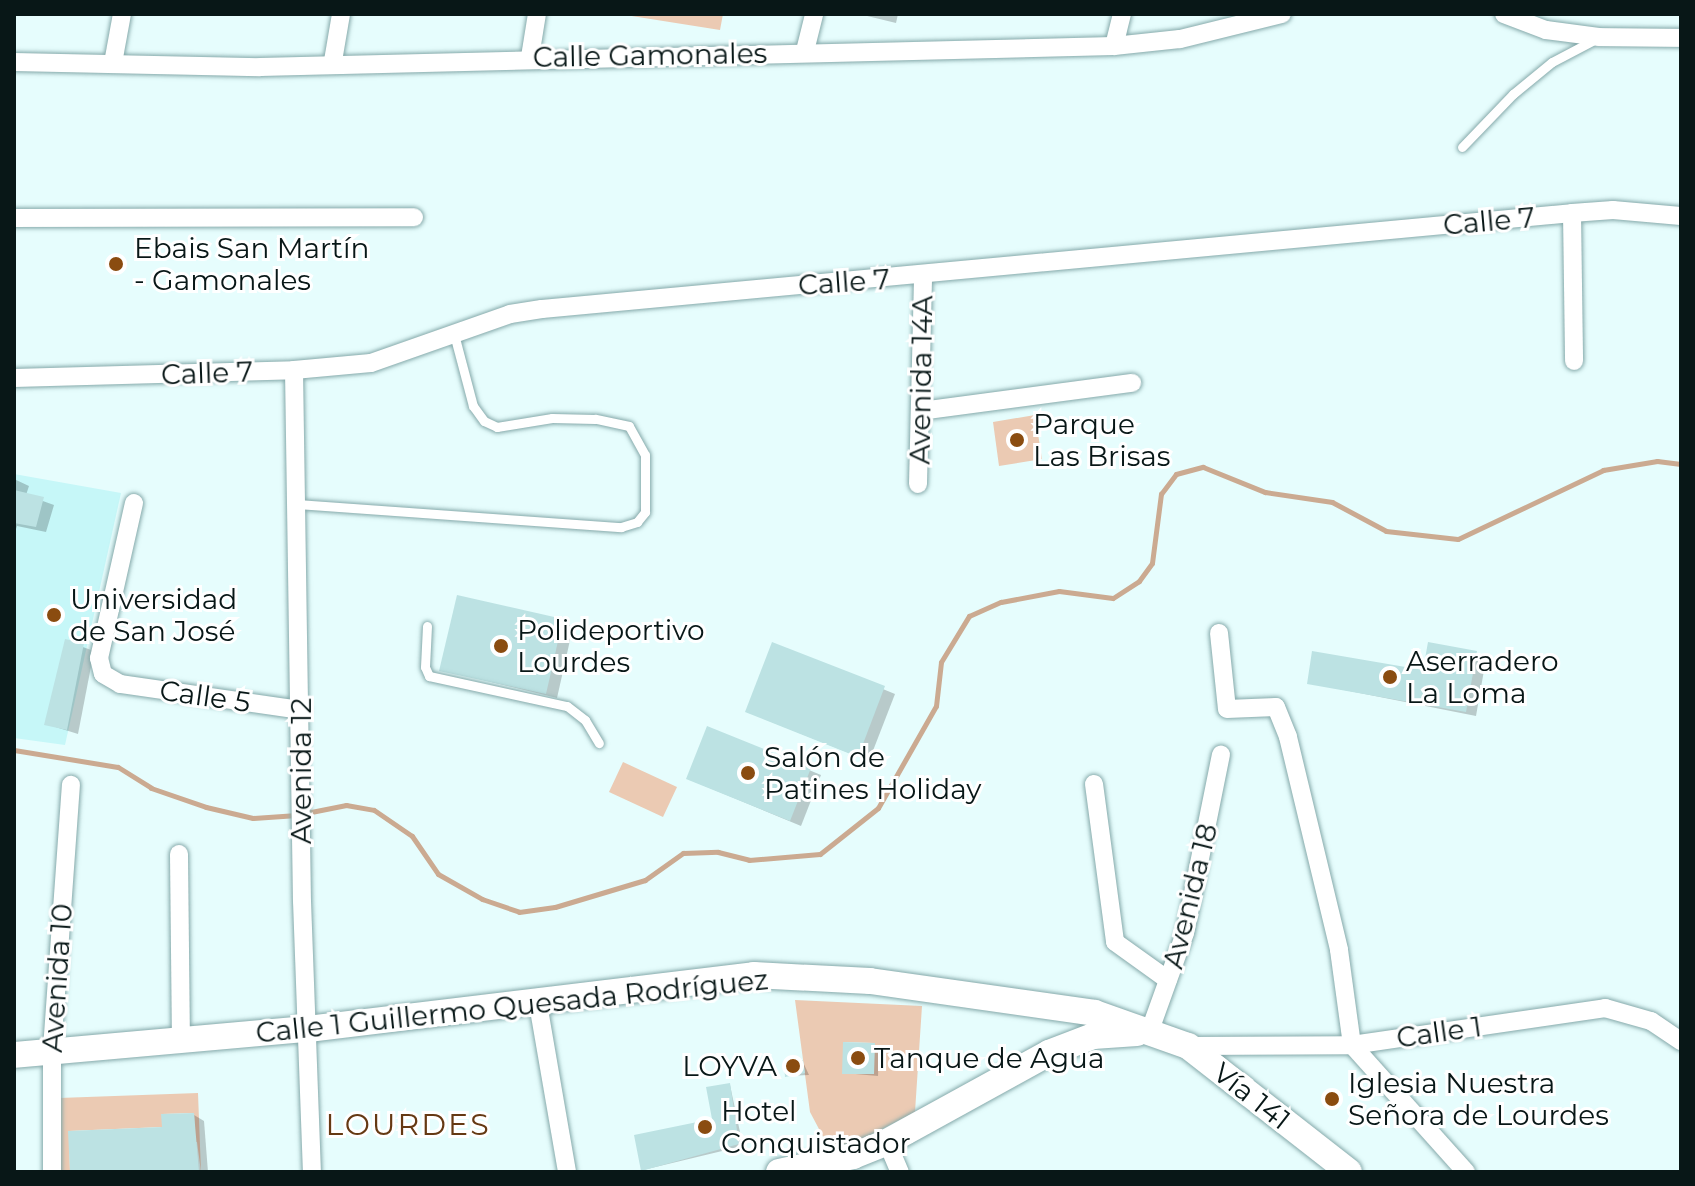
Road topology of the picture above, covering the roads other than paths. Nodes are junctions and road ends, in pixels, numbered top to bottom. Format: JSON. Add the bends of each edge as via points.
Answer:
{"nodes":[{"id":1,"x":122,"y":14,"type":"edge"},
{"id":2,"x":341,"y":14,"type":"edge"},
{"id":3,"x":537,"y":14,"type":"edge"},
{"id":4,"x":814,"y":14,"type":"edge"},
{"id":5,"x":1122,"y":14,"type":"edge"},
{"id":6,"x":1282,"y":14,"type":"edge"},
{"id":7,"x":1504,"y":14,"type":"edge"},
{"id":8,"x":1256,"y":18,"type":"edge"},
{"id":9,"x":1599,"y":37,"type":"junction"},
{"id":10,"x":1681,"y":38,"type":"edge"},
{"id":11,"x":1114,"y":46,"type":"junction"},
{"id":12,"x":805,"y":51,"type":"junction"},
{"id":13,"x":530,"y":57,"type":"junction"},
{"id":14,"x":333,"y":61,"type":"junction"},
{"id":15,"x":14,"y":62,"type":"edge"},
{"id":16,"x":113,"y":63,"type":"junction"},
{"id":17,"x":1462,"y":147,"type":"dead end"},
{"id":18,"x":1572,"y":213,"type":"junction"},
{"id":19,"x":1681,"y":216,"type":"edge"},
{"id":20,"x":414,"y":217,"type":"dead end"},
{"id":21,"x":14,"y":218,"type":"edge"},
{"id":22,"x":923,"y":276,"type":"junction"},
{"id":23,"x":454,"y":334,"type":"junction"},
{"id":24,"x":1574,"y":361,"type":"dead end"},
{"id":25,"x":294,"y":370,"type":"junction"},
{"id":26,"x":14,"y":378,"type":"edge"},
{"id":27,"x":1132,"y":383,"type":"dead end"},
{"id":28,"x":921,"y":411,"type":"junction"},
{"id":29,"x":918,"y":484,"type":"dead end"},
{"id":30,"x":134,"y":503,"type":"dead end"},
{"id":31,"x":297,"y":504,"type":"junction"},
{"id":32,"x":427,"y":626,"type":"dead end"},
{"id":33,"x":1219,"y":633,"type":"dead end"},
{"id":34,"x":301,"y":710,"type":"junction"},
{"id":35,"x":599,"y":743,"type":"dead end"},
{"id":36,"x":1221,"y":755,"type":"dead end"},
{"id":37,"x":1094,"y":784,"type":"dead end"},
{"id":38,"x":71,"y":785,"type":"dead end"},
{"id":39,"x":179,"y":854,"type":"dead end"},
{"id":40,"x":1168,"y":980,"type":"junction"},
{"id":41,"x":537,"y":998,"type":"junction"},
{"id":42,"x":1043,"y":1007,"type":"junction"},
{"id":43,"x":308,"y":1029,"type":"junction"},
{"id":44,"x":1149,"y":1033,"type":"junction"},
{"id":45,"x":181,"y":1040,"type":"junction"},
{"id":46,"x":1681,"y":1041,"type":"edge"},
{"id":47,"x":1352,"y":1045,"type":"junction"},
{"id":48,"x":1188,"y":1046,"type":"junction"},
{"id":49,"x":52,"y":1049,"type":"junction"},
{"id":50,"x":1049,"y":1053,"type":"junction"},
{"id":51,"x":14,"y":1055,"type":"edge"},
{"id":52,"x":887,"y":1142,"type":"junction"},
{"id":53,"x":52,"y":1172,"type":"edge"},
{"id":54,"x":312,"y":1172,"type":"edge"},
{"id":55,"x":567,"y":1172,"type":"edge"},
{"id":56,"x":779,"y":1172,"type":"edge"},
{"id":57,"x":900,"y":1172,"type":"edge"},
{"id":58,"x":1349,"y":1172,"type":"edge"},
{"id":59,"x":1466,"y":1172,"type":"edge"}],
"edges":[{"from":1,"to":16,"type":"street"},
{"from":2,"to":14,"type":"street"},
{"from":3,"to":13,"type":"street"},
{"from":4,"to":12,"type":"street"},
{"from":5,"to":11,"type":"street"},
{"from":6,"to":8,"type":"street","name":"Calle Gamonales"},
{"from":7,"to":9,"type":"street","via":[[1546,30]]},
{"from":8,"to":11,"type":"street","name":"Calle Gamonales","via":[[1157,43]]},
{"from":9,"to":10,"type":"street"},
{"from":9,"to":17,"type":"lane","via":[[1552,62]]},
{"from":11,"to":12,"type":"street","name":"Calle Gamonales"},
{"from":12,"to":13,"type":"street","name":"Calle Gamonales"},
{"from":13,"to":14,"type":"street","name":"Calle Gamonales"},
{"from":14,"to":16,"type":"street","name":"Calle Gamonales","via":[[260,67]]},
{"from":15,"to":16,"type":"street","name":"Calle Gamonales"},
{"from":18,"to":19,"type":"street","name":"Calle 7","via":[[1613,210]]},
{"from":18,"to":22,"type":"street","name":"Calle 7"},
{"from":18,"to":24,"type":"street"},
{"from":20,"to":21,"type":"street"},
{"from":22,"to":23,"type":"street","name":"Calle 7","via":[[542,309]]},
{"from":22,"to":28,"type":"street","name":"Avenida 14A"},
{"from":23,"to":25,"type":"street","name":"Calle 7","via":[[371,363]]},
{"from":23,"to":31,"type":"lane","via":[[473,406],[484,421],[497,427],[552,418],[595,419],[629,426],[645,455],[645,512],[637,522],[621,527]]},
{"from":25,"to":26,"type":"street","name":"Calle 7"},
{"from":25,"to":31,"type":"street","name":"Avenida 12"},
{"from":27,"to":28,"type":"street"},
{"from":28,"to":29,"type":"street","name":"Avenida 14A"},
{"from":30,"to":34,"type":"street","name":"Calle 5","via":[[99,658],[110,680]]},
{"from":31,"to":34,"type":"street","name":"Avenida 12"},
{"from":32,"to":35,"type":"lane","via":[[429,676],[567,706],[585,720]]},
{"from":33,"to":47,"type":"street","via":[[1227,709],[1276,707],[1288,737],[1339,950]]},
{"from":34,"to":43,"type":"street","name":"Avenida 12"},
{"from":36,"to":40,"type":"street","name":"Avenida 18","via":[[1201,868]]},
{"from":37,"to":40,"type":"street","via":[[1115,942]]},
{"from":38,"to":49,"type":"street","name":"Avenida 10"},
{"from":39,"to":45,"type":"street"},
{"from":40,"to":44,"type":"street","name":"Avenida 18"},
{"from":41,"to":42,"type":"main road","name":"Calle 1 Guillermo Quesada Rodríguez","via":[[754,975],[870,981]]},
{"from":41,"to":43,"type":"main road","name":"Calle 1 Guillermo Quesada Rodríguez"},
{"from":41,"to":55,"type":"street"},
{"from":42,"to":44,"type":"main road","name":"Calle 1 Guillermo Quesada Rodríguez","via":[[1095,1013]]},
{"from":42,"to":50,"type":"main road","via":[[1057,1024],[1057,1040]]},
{"from":43,"to":45,"type":"main road","name":"Calle 1 Guillermo Quesada Rodríguez"},
{"from":43,"to":54,"type":"street","name":"Avenida 12"},
{"from":44,"to":48,"type":"main road","name":"Vía 141"},
{"from":44,"to":50,"type":"main road","via":[[1093,1036]]},
{"from":45,"to":49,"type":"main road","name":"Calle 1 Guillermo Quesada Rodríguez"},
{"from":46,"to":47,"type":"street","name":"Calle 1","via":[[1638,1015],[1605,1008]]},
{"from":47,"to":48,"type":"street","name":"Calle 1"},
{"from":47,"to":59,"type":"street"},
{"from":48,"to":58,"type":"main road","name":"Vía 141"},
{"from":49,"to":51,"type":"main road","name":"Calle 1 Guillermo Quesada Rodríguez"},
{"from":49,"to":53,"type":"street","name":"Avenida 10"},
{"from":50,"to":52,"type":"main road"},
{"from":52,"to":56,"type":"main road","via":[[853,1156]]},
{"from":52,"to":57,"type":"street"}]}
